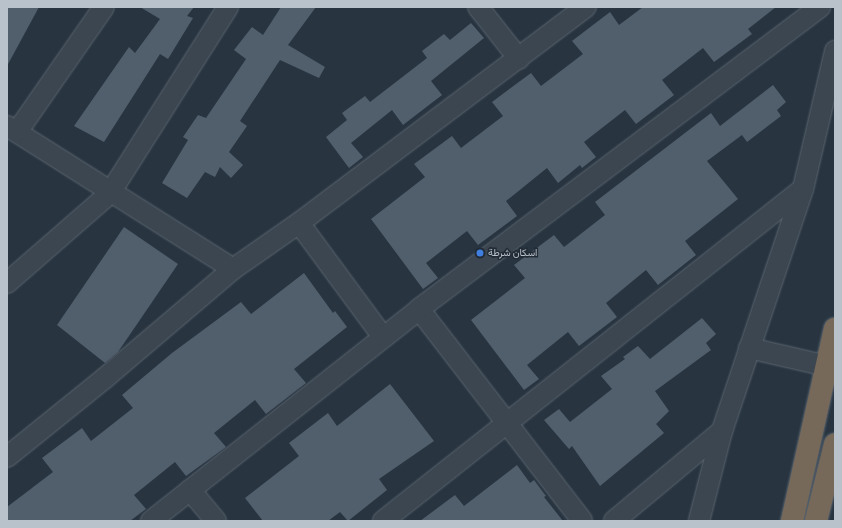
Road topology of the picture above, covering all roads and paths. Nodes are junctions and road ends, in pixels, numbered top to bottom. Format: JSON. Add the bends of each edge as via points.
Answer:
{"nodes":[{"id":1,"x":104,"y":7,"type":"edge"},
{"id":2,"x":228,"y":7,"type":"edge"},
{"id":3,"x":478,"y":7,"type":"edge"},
{"id":4,"x":586,"y":7,"type":"edge"},
{"id":5,"x":820,"y":7,"type":"edge"},
{"id":6,"x":835,"y":51,"type":"edge"},
{"id":7,"x":519,"y":59,"type":"junction"},
{"id":8,"x":12,"y":129,"type":"edge"},
{"id":9,"x":803,"y":189,"type":"junction"},
{"id":10,"x":110,"y":193,"type":"junction"},
{"id":11,"x":299,"y":223,"type":"junction"},
{"id":12,"x":233,"y":269,"type":"junction"},
{"id":13,"x":7,"y":284,"type":"edge"},
{"id":14,"x":419,"y":309,"type":"junction"},
{"id":15,"x":835,"y":329,"type":"edge"},
{"id":16,"x":384,"y":337,"type":"junction"},
{"id":17,"x":749,"y":348,"type":"junction"},
{"id":18,"x":827,"y":366,"type":"junction"},
{"id":19,"x":506,"y":425,"type":"junction"},
{"id":20,"x":722,"y":431,"type":"junction"},
{"id":21,"x":835,"y":444,"type":"edge"},
{"id":22,"x":7,"y":457,"type":"edge"},
{"id":23,"x":190,"y":490,"type":"junction"},
{"id":24,"x":151,"y":521,"type":"edge"},
{"id":25,"x":216,"y":521,"type":"edge"},
{"id":26,"x":383,"y":521,"type":"edge"},
{"id":27,"x":582,"y":521,"type":"edge"},
{"id":28,"x":614,"y":521,"type":"edge"},
{"id":29,"x":699,"y":521,"type":"edge"},
{"id":30,"x":792,"y":521,"type":"edge"},
{"id":31,"x":816,"y":521,"type":"edge"}],
"edges":[{"from":1,"to":8,"type":"street"},
{"from":2,"to":10,"type":"street"},
{"from":3,"to":7,"type":"street"},
{"from":4,"to":7,"type":"street"},
{"from":5,"to":14,"type":"street"},
{"from":6,"to":9,"type":"street"},
{"from":7,"to":11,"type":"street"},
{"from":8,"to":10,"type":"street"},
{"from":9,"to":17,"type":"street"},
{"from":9,"to":19,"type":"street"},
{"from":10,"to":12,"type":"street"},
{"from":10,"to":13,"type":"street"},
{"from":11,"to":12,"type":"street"},
{"from":11,"to":16,"type":"street"},
{"from":12,"to":22,"type":"street"},
{"from":14,"to":16,"type":"street"},
{"from":14,"to":19,"type":"street"},
{"from":15,"to":18,"type":"highway"},
{"from":16,"to":23,"type":"street"},
{"from":17,"to":18,"type":"street"},
{"from":17,"to":20,"type":"street"},
{"from":18,"to":30,"type":"highway"},
{"from":19,"to":26,"type":"street"},
{"from":19,"to":27,"type":"street"},
{"from":20,"to":28,"type":"street"},
{"from":20,"to":29,"type":"street"},
{"from":21,"to":31,"type":"highway"},
{"from":23,"to":24,"type":"street"},
{"from":23,"to":25,"type":"street"}]}
